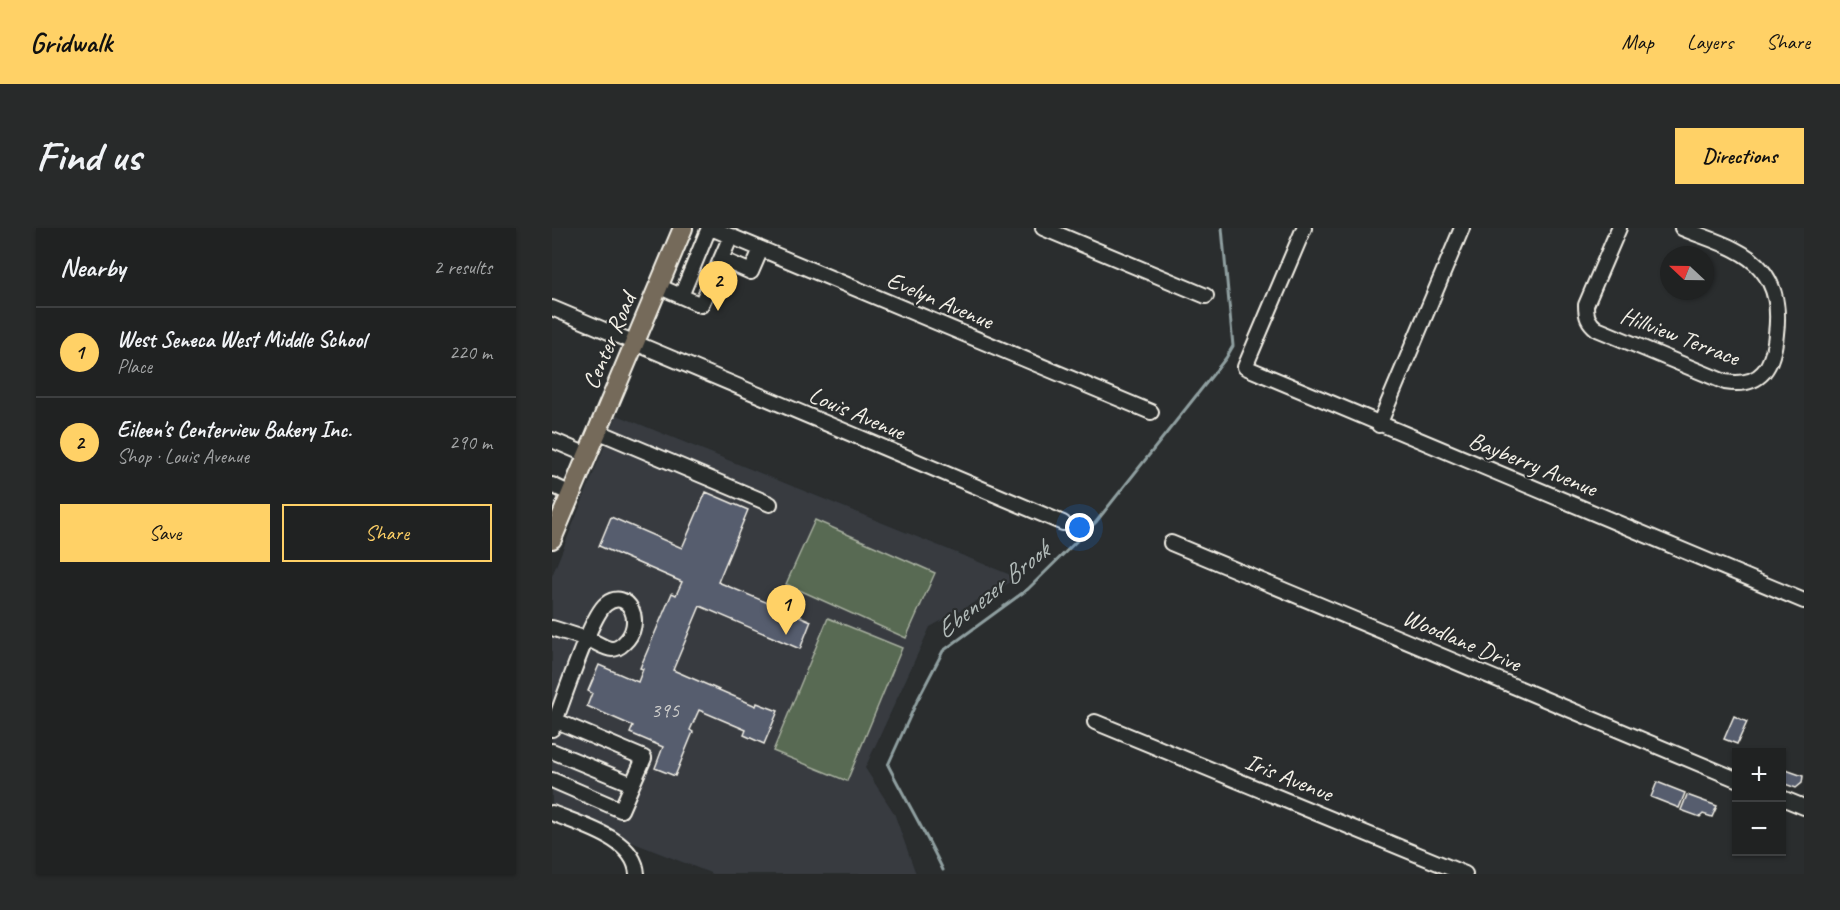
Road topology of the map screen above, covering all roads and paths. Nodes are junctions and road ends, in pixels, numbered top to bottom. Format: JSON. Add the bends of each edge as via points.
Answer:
{"nodes":[{"id":1,"x":683,"y":228,"type":"edge"},
{"id":2,"x":710,"y":228,"type":"edge"},
{"id":3,"x":1043,"y":228,"type":"edge"},
{"id":4,"x":1304,"y":228,"type":"edge"},
{"id":5,"x":1462,"y":228,"type":"edge"},
{"id":6,"x":1619,"y":228,"type":"edge"},
{"id":7,"x":1682,"y":228,"type":"edge"},
{"id":8,"x":731,"y":236,"type":"junction"},
{"id":9,"x":761,"y":249,"type":"junction"},
{"id":10,"x":721,"y":259,"type":"junction"},
{"id":11,"x":658,"y":286,"type":"junction"},
{"id":12,"x":681,"y":296,"type":"junction"},
{"id":13,"x":1206,"y":296,"type":"dead end"},
{"id":14,"x":552,"y":308,"type":"edge"},
{"id":15,"x":634,"y":342,"type":"junction"},
{"id":16,"x":1151,"y":412,"type":"dead end"},
{"id":17,"x":1379,"y":425,"type":"junction"},
{"id":18,"x":597,"y":431,"type":"junction"},
{"id":19,"x":552,"y":440,"type":"edge"},
{"id":20,"x":587,"y":456,"type":"junction"},
{"id":21,"x":552,"y":485,"type":"edge"},
{"id":22,"x":571,"y":494,"type":"junction"},
{"id":23,"x":770,"y":504,"type":"dead end"},
{"id":24,"x":1063,"y":523,"type":"dead end"},
{"id":25,"x":552,"y":539,"type":"edge"},
{"id":26,"x":1171,"y":543,"type":"dead end"},
{"id":27,"x":1804,"y":601,"type":"edge"},
{"id":28,"x":552,"y":628,"type":"edge"},
{"id":29,"x":1095,"y":722,"type":"dead end"},
{"id":30,"x":553,"y":723,"type":"edge"},
{"id":31,"x":552,"y":751,"type":"edge"},
{"id":32,"x":1732,"y":777,"type":"edge"},
{"id":33,"x":552,"y":780,"type":"edge"},
{"id":34,"x":632,"y":784,"type":"junction"},
{"id":35,"x":1786,"y":800,"type":"edge"},
{"id":36,"x":1804,"y":807,"type":"edge"},
{"id":37,"x":552,"y":813,"type":"edge"},
{"id":38,"x":638,"y":874,"type":"edge"},
{"id":39,"x":1465,"y":874,"type":"edge"}],
"edges":[{"from":1,"to":11,"type":"main road","name":"Center Road"},
{"from":2,"to":8,"type":"street","name":"Evelyn Avenue"},
{"from":2,"to":12,"type":"street"},
{"from":3,"to":13,"type":"street"},
{"from":4,"to":17,"type":"street","name":"Bayberry Avenue","via":[[1245,367]]},
{"from":5,"to":17,"type":"street"},
{"from":6,"to":7,"type":"street","name":"Hillview Terrace","via":[[1586,305],[1587,319],[1592,325],[1725,382],[1752,380],[1766,370],[1774,353],[1777,304],[1768,279],[1745,255]]},
{"from":8,"to":9,"type":"street","name":"Evelyn Avenue"},
{"from":8,"to":10,"type":"street"},
{"from":9,"to":10,"type":"street","via":[[752,272]]},
{"from":9,"to":16,"type":"street","name":"Evelyn Avenue"},
{"from":10,"to":12,"type":"street","via":[[701,304]]},
{"from":11,"to":12,"type":"street"},
{"from":11,"to":15,"type":"main road","name":"Center Road"},
{"from":14,"to":15,"type":"street","name":"Louis Avenue"},
{"from":15,"to":18,"type":"main road","name":"Center Road"},
{"from":15,"to":24,"type":"street","name":"Louis Avenue"},
{"from":17,"to":27,"type":"street","name":"Bayberry Avenue"},
{"from":18,"to":20,"type":"main road","name":"Center Road"},
{"from":18,"to":23,"type":"street"},
{"from":19,"to":20,"type":"street"},
{"from":20,"to":22,"type":"main road","name":"Center Road"},
{"from":21,"to":22,"type":"street"},
{"from":22,"to":25,"type":"main road","name":"Center Road"},
{"from":26,"to":32,"type":"street","name":"Woodlane Drive"},
{"from":28,"to":30,"type":"street","via":[[587,639]]},
{"from":29,"to":39,"type":"street","name":"Iris Avenue"},
{"from":30,"to":34,"type":"street","via":[[644,758]]},
{"from":31,"to":34,"type":"street"},
{"from":33,"to":34,"type":"street","via":[[621,810]]},
{"from":35,"to":36,"type":"street"},
{"from":37,"to":38,"type":"street","via":[[619,842],[634,858]]}]}
